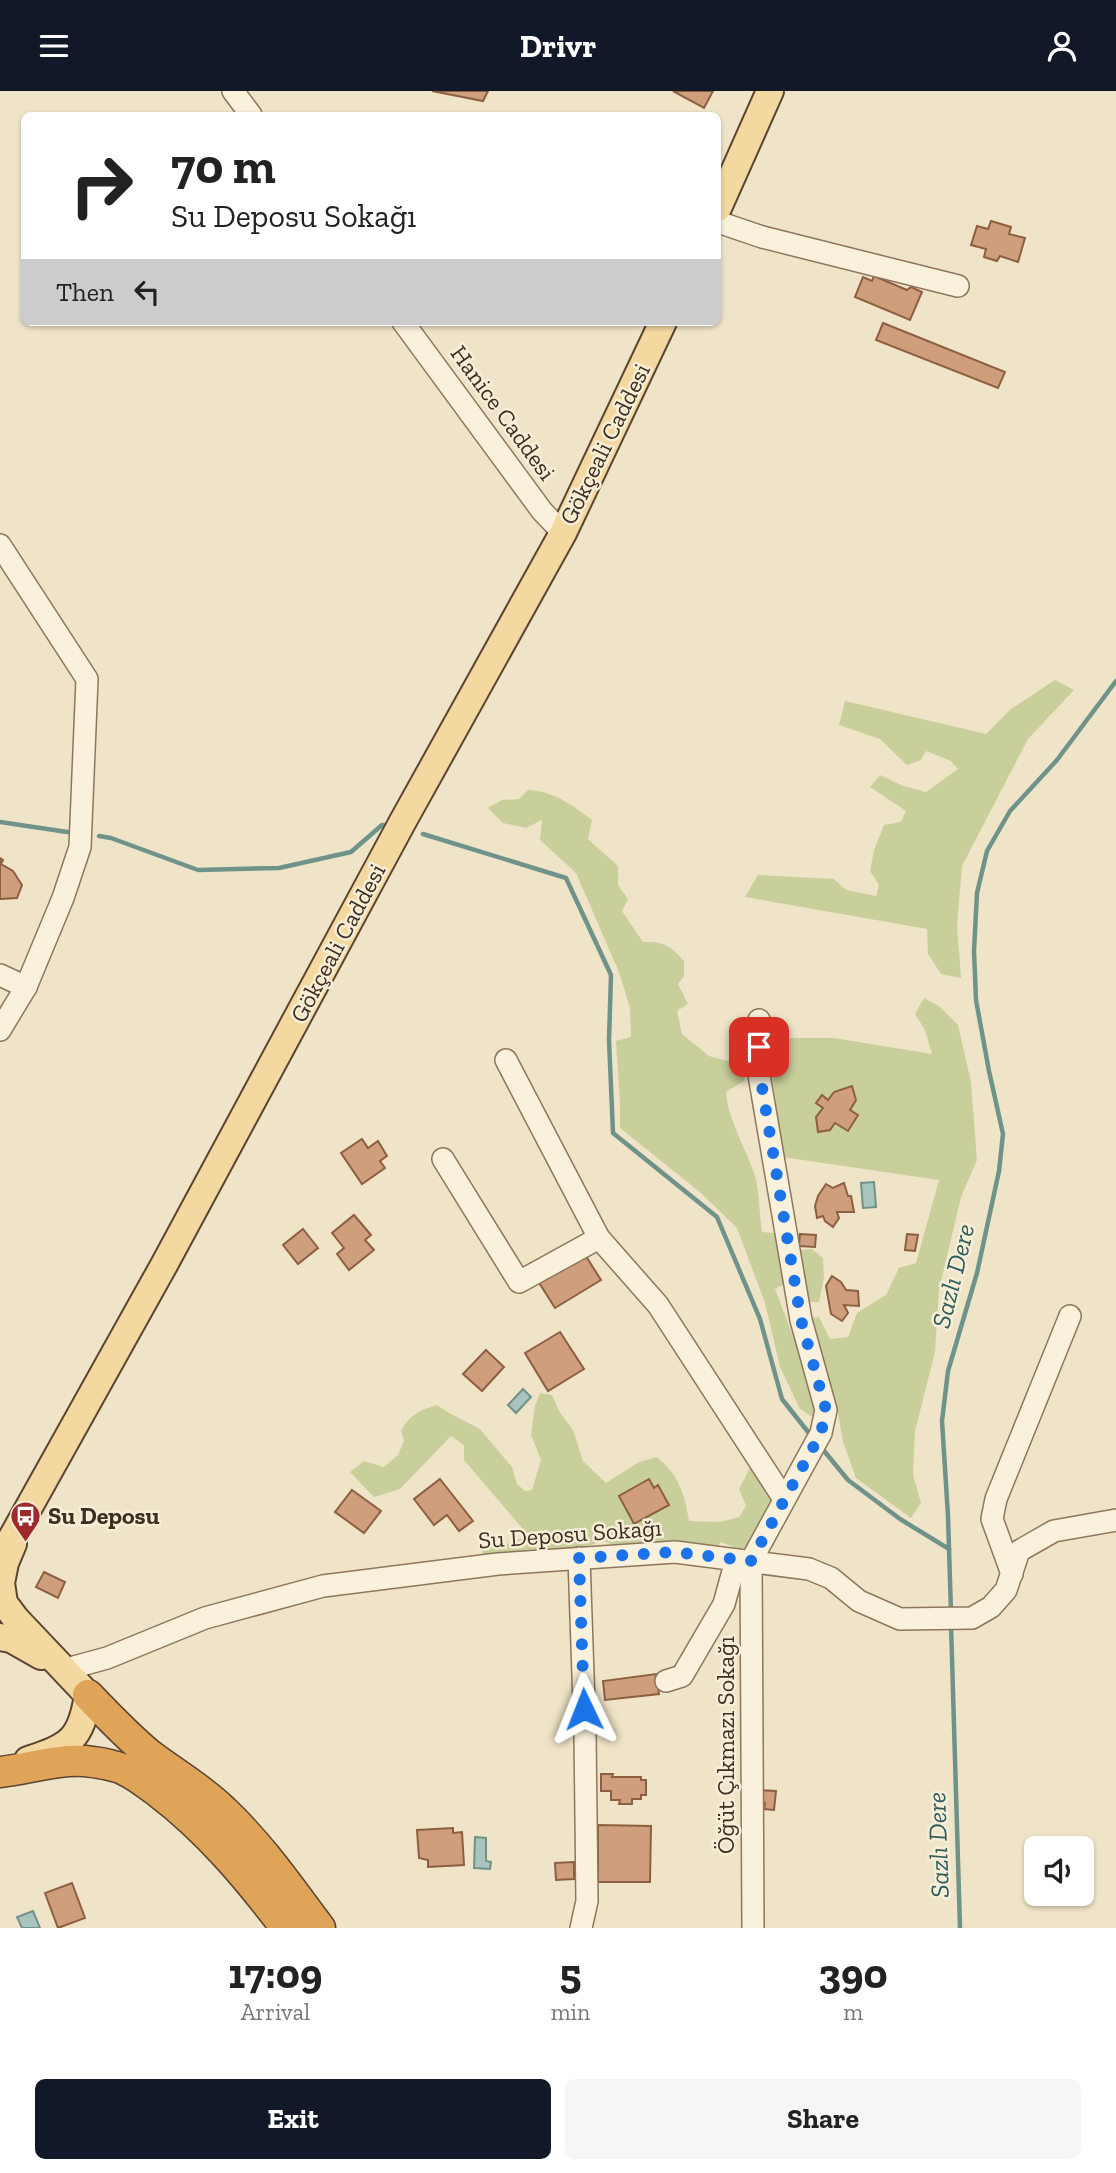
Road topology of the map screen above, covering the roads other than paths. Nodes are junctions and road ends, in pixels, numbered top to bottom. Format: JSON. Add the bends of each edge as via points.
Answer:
{"nodes":[{"id":1,"x":233,"y":91,"type":"edge"},
{"id":2,"x":770,"y":91,"type":"edge"},
{"id":3,"x":249,"y":112,"type":"edge"},
{"id":4,"x":721,"y":201,"type":"edge"},
{"id":5,"x":721,"y":223,"type":"edge"},
{"id":6,"x":958,"y":286,"type":"dead end"},
{"id":7,"x":406,"y":326,"type":"edge"},
{"id":8,"x":661,"y":326,"type":"edge"},
{"id":9,"x":563,"y":533,"type":"junction"},
{"id":10,"x":0,"y":545,"type":"edge"},
{"id":11,"x":0,"y":975,"type":"edge"},
{"id":12,"x":26,"y":988,"type":"junction"},
{"id":13,"x":759,"y":1020,"type":"dead end"},
{"id":14,"x":0,"y":1030,"type":"edge"},
{"id":15,"x":506,"y":1060,"type":"dead end"},
{"id":16,"x":443,"y":1159,"type":"dead end"},
{"id":17,"x":599,"y":1238,"type":"junction"},
{"id":18,"x":1070,"y":1316,"type":"dead end"},
{"id":19,"x":784,"y":1499,"type":"junction"},
{"id":20,"x":23,"y":1519,"type":"junction"},
{"id":21,"x":1116,"y":1520,"type":"edge"},
{"id":22,"x":579,"y":1558,"type":"junction"},
{"id":23,"x":0,"y":1559,"type":"edge"},
{"id":24,"x":744,"y":1560,"type":"junction"},
{"id":25,"x":1012,"y":1573,"type":"junction"},
{"id":26,"x":0,"y":1637,"type":"edge"},
{"id":27,"x":107,"y":1658,"type":"junction"},
{"id":28,"x":63,"y":1670,"type":"junction"},
{"id":29,"x":666,"y":1681,"type":"dead end"},
{"id":30,"x":88,"y":1695,"type":"junction"},
{"id":31,"x":0,"y":1772,"type":"edge"},
{"id":32,"x":286,"y":1928,"type":"edge"},
{"id":33,"x":320,"y":1928,"type":"edge"},
{"id":34,"x":582,"y":1928,"type":"edge"},
{"id":35,"x":753,"y":1928,"type":"edge"}],
"edges":[{"from":1,"to":3,"type":"street"},
{"from":2,"to":4,"type":"main road"},
{"from":5,"to":6,"type":"street"},
{"from":7,"to":9,"type":"street","name":"Hanice Caddesi"},
{"from":8,"to":9,"type":"main road","name":"Gökçeali Caddesi"},
{"from":9,"to":20,"type":"main road","name":"Gökçeali Caddesi"},
{"from":10,"to":12,"type":"street","via":[[87,679],[80,847]]},
{"from":11,"to":12,"type":"street"},
{"from":12,"to":14,"type":"street"},
{"from":13,"to":19,"type":"street","via":[[760,1075],[801,1320],[826,1410],[816,1442]]},
{"from":15,"to":17,"type":"street"},
{"from":16,"to":17,"type":"street","via":[[519,1282]]},
{"from":17,"to":19,"type":"street","via":[[658,1305]]},
{"from":18,"to":25,"type":"street","via":[[996,1499],[992,1519]]},
{"from":19,"to":24,"type":"street"},
{"from":20,"to":23,"type":"main road","name":"Gökçeali Caddesi"},
{"from":20,"to":28,"type":"main road","via":[[5,1563],[1,1583],[4,1604]]},
{"from":21,"to":25,"type":"street","name":"Su Deposu Sokağı","via":[[1054,1531],[1018,1551]]},
{"from":22,"to":24,"type":"street","name":"Su Deposu Sokağı","via":[[675,1552]]},
{"from":22,"to":27,"type":"street","name":"Su Deposu Sokağı","via":[[323,1586],[205,1618]]},
{"from":22,"to":34,"type":"street","via":[[587,1901]]},
{"from":24,"to":25,"type":"street","name":"Su Deposu Sokağı","via":[[809,1569],[831,1578],[859,1601],[900,1619],[972,1618],[992,1607],[1006,1591]]},
{"from":24,"to":29,"type":"street","via":[[682,1676]]},
{"from":24,"to":35,"type":"street","name":"Öğüt Çıkmazı Sokağı"},
{"from":26,"to":28,"type":"main road","via":[[31,1649]]},
{"from":27,"to":28,"type":"street","name":"Su Deposu Sokağı"},
{"from":27,"to":30,"type":"street"},
{"from":28,"to":30,"type":"main road"},
{"from":30,"to":31,"type":"main road","via":[[80,1728],[70,1742]]},
{"from":30,"to":33,"type":"highway","via":[[149,1754],[223,1809],[262,1850]]},
{"from":31,"to":32,"type":"highway","via":[[84,1761],[118,1767],[174,1804],[206,1833]]}]}
